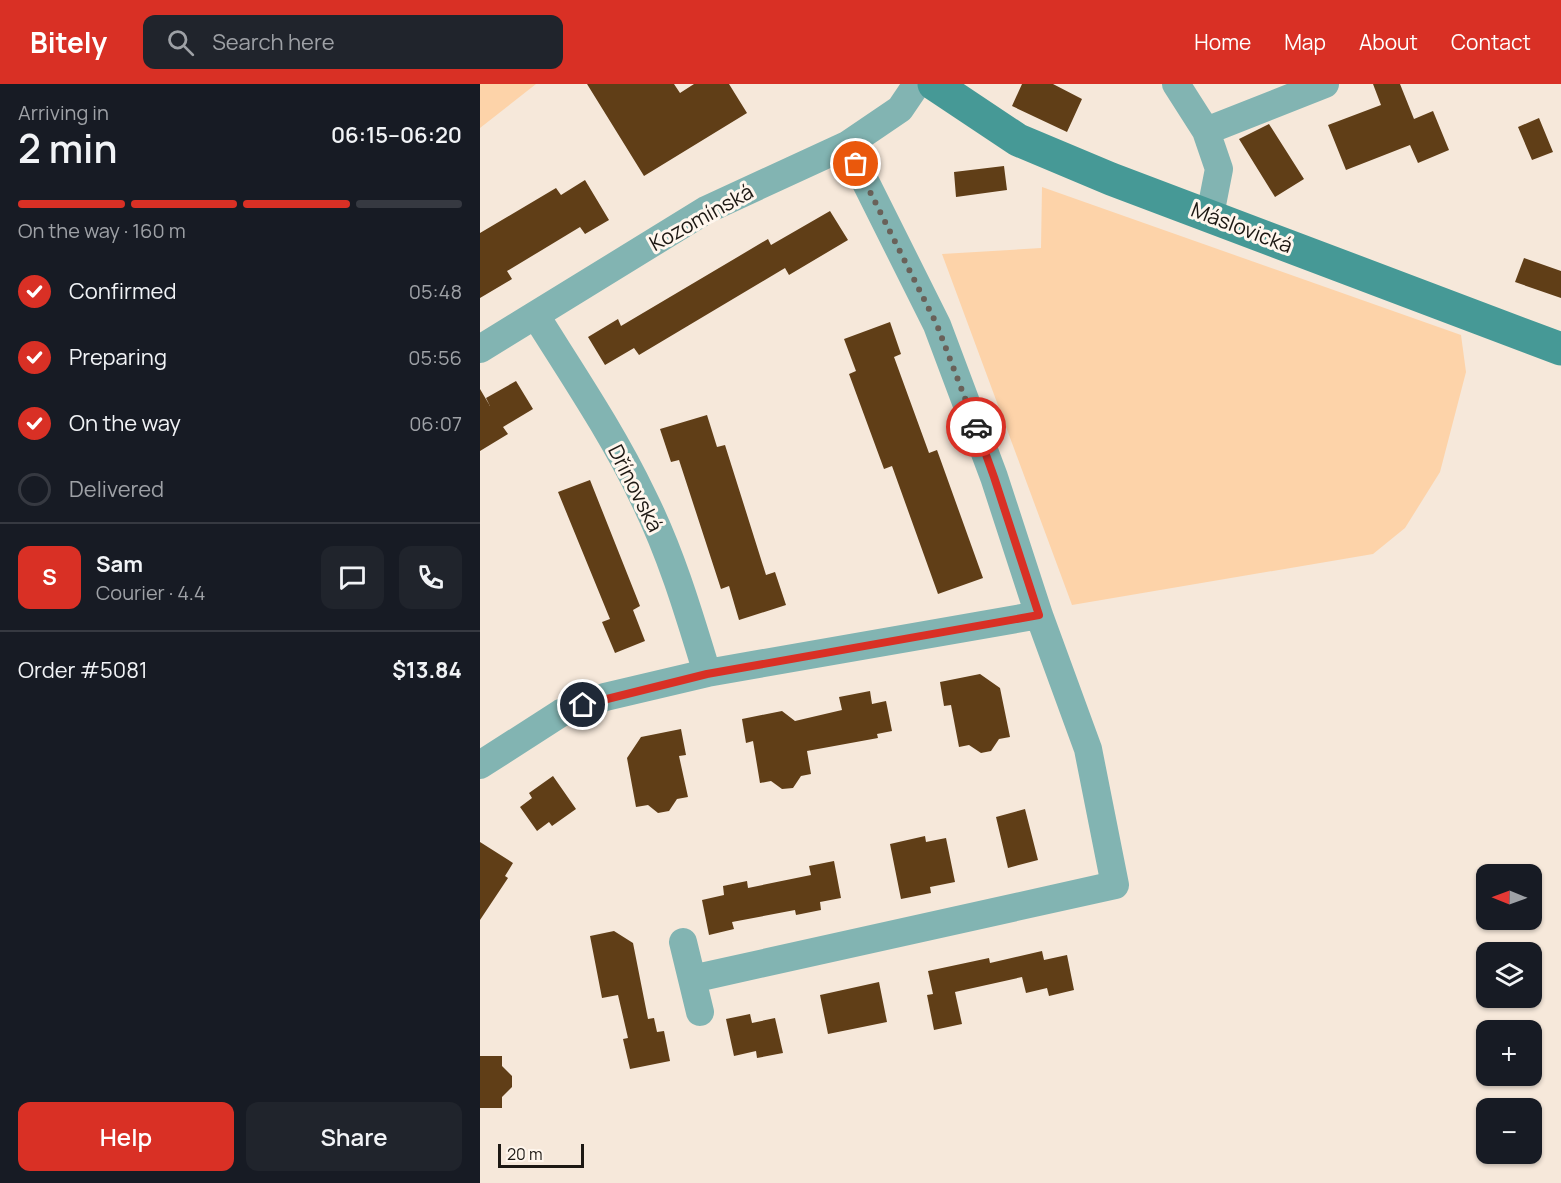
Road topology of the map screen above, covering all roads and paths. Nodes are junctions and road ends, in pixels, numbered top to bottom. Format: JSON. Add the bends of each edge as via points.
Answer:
{"nodes":[{"id":1,"x":917,"y":84,"type":"edge"},
{"id":2,"x":934,"y":84,"type":"edge"},
{"id":3,"x":1176,"y":84,"type":"edge"},
{"id":4,"x":1325,"y":84,"type":"edge"},
{"id":5,"x":1206,"y":131,"type":"junction"},
{"id":6,"x":846,"y":145,"type":"junction"},
{"id":7,"x":1210,"y":215,"type":"junction"},
{"id":8,"x":536,"y":316,"type":"junction"},
{"id":9,"x":480,"y":349,"type":"edge"},
{"id":10,"x":1561,"y":349,"type":"edge"},
{"id":11,"x":1039,"y":615,"type":"junction"},
{"id":12,"x":707,"y":674,"type":"junction"},
{"id":13,"x":480,"y":765,"type":"edge"},
{"id":14,"x":683,"y":942,"type":"dead end"},
{"id":15,"x":692,"y":979,"type":"junction"},
{"id":16,"x":700,"y":1012,"type":"dead end"}],
"edges":[{"from":1,"to":6,"type":"street","name":"Kozomínská","via":[[900,109]]},
{"from":2,"to":7,"type":"street","name":"Máslovická","via":[[1018,140]]},
{"from":3,"to":5,"type":"street"},
{"from":4,"to":5,"type":"street"},
{"from":5,"to":7,"type":"street","via":[[1219,169]]},
{"from":6,"to":8,"type":"street","name":"Kozomínská","via":[[706,210]]},
{"from":6,"to":11,"type":"street","via":[[937,325],[994,477]]},
{"from":7,"to":10,"type":"street","name":"Máslovická"},
{"from":8,"to":9,"type":"street","name":"Kozomínská"},
{"from":8,"to":12,"type":"street","name":"Dřínovská","via":[[643,496],[667,551]]},
{"from":11,"to":12,"type":"street"},
{"from":11,"to":15,"type":"street","via":[[1088,748],[1115,885]]},
{"from":12,"to":13,"type":"street","via":[[605,698],[561,713]]},
{"from":14,"to":15,"type":"street"},
{"from":15,"to":16,"type":"street"}]}
